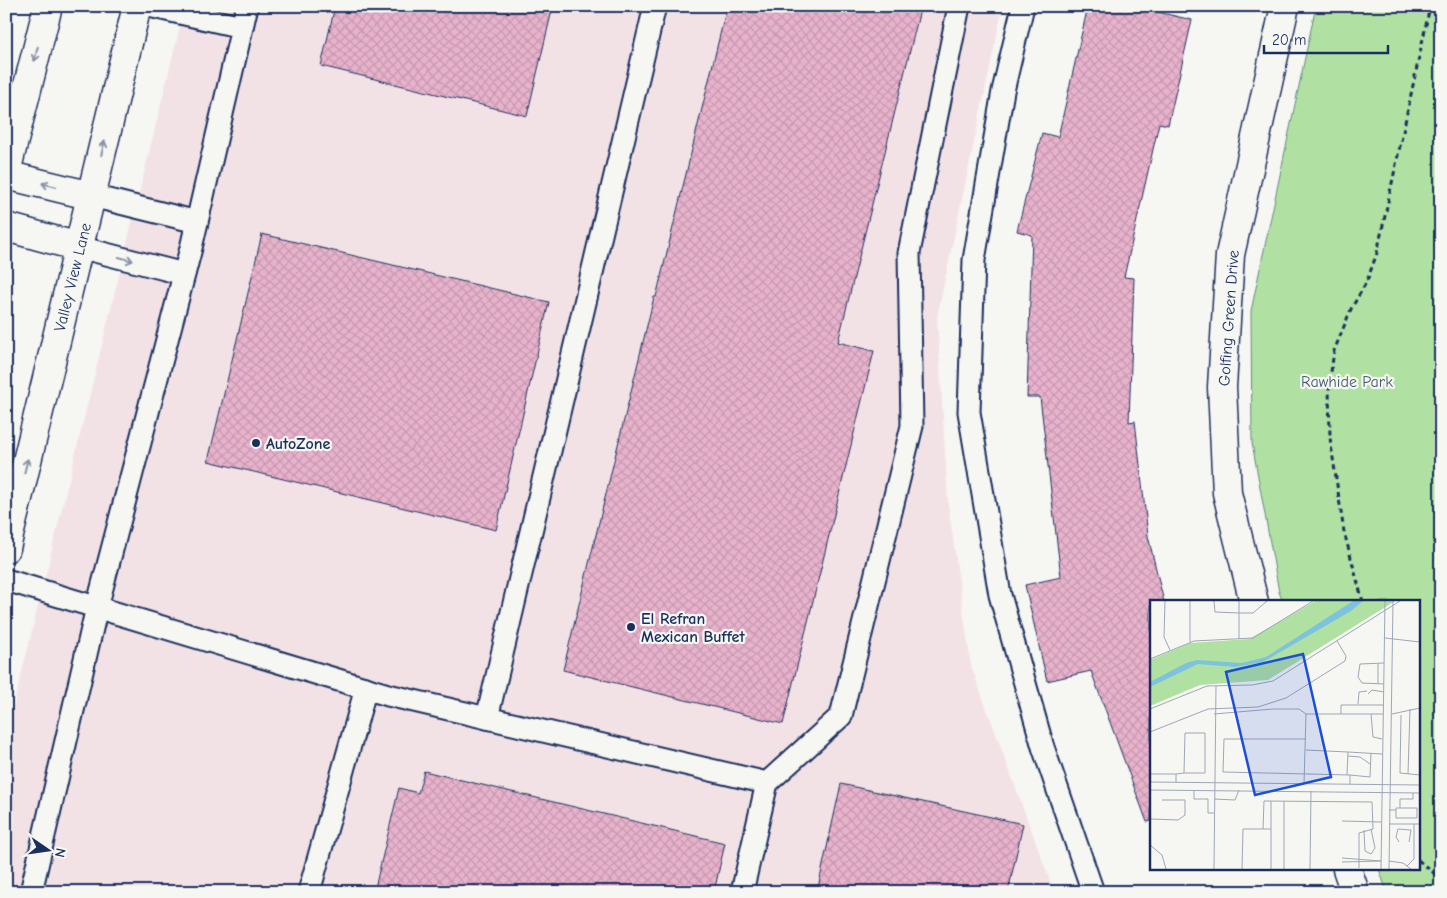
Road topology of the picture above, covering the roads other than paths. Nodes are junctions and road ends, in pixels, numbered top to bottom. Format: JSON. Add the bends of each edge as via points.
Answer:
{"nodes":[{"id":1,"x":48,"y":6,"type":"edge"},
{"id":2,"x":137,"y":6,"type":"edge"},
{"id":3,"x":149,"y":6,"type":"edge"},
{"id":4,"x":247,"y":6,"type":"edge"},
{"id":5,"x":655,"y":6,"type":"edge"},
{"id":6,"x":959,"y":6,"type":"edge"},
{"id":7,"x":1023,"y":6,"type":"edge"},
{"id":8,"x":1285,"y":6,"type":"edge"},
{"id":9,"x":242,"y":27,"type":"junction"},
{"id":10,"x":6,"y":173,"type":"edge"},
{"id":11,"x":92,"y":196,"type":"junction"},
{"id":12,"x":197,"y":222,"type":"junction"},
{"id":13,"x":6,"y":228,"type":"edge"},
{"id":14,"x":79,"y":247,"type":"junction"},
{"id":15,"x":184,"y":274,"type":"junction"},
{"id":16,"x":6,"y":548,"type":"edge"},
{"id":17,"x":6,"y":580,"type":"edge"},
{"id":18,"x":1254,"y":600,"type":"edge"},
{"id":19,"x":97,"y":608,"type":"junction"},
{"id":20,"x":366,"y":688,"type":"junction"},
{"id":21,"x":486,"y":718,"type":"junction"},
{"id":22,"x":768,"y":783,"type":"junction"},
{"id":23,"x":1347,"y":870,"type":"edge"},
{"id":24,"x":30,"y":892,"type":"edge"},
{"id":25,"x":309,"y":892,"type":"edge"},
{"id":26,"x":742,"y":892,"type":"edge"},
{"id":27,"x":1093,"y":892,"type":"edge"},
{"id":28,"x":1355,"y":892,"type":"edge"}],
"edges":[{"from":1,"to":10,"type":"main road","one_way":true},
{"from":11,"to":2,"type":"main road","name":"Valley View Lane","one_way":true},
{"from":3,"to":9,"type":"lane"},
{"from":4,"to":9,"type":"lane"},
{"from":5,"to":21,"type":"lane"},
{"from":6,"to":22,"type":"lane","via":[[909,253],[912,426],[841,716]]},
{"from":7,"to":27,"type":"lane","via":[[1003,91],[974,260],[969,412],[1000,595],[1043,747]]},
{"from":8,"to":18,"type":"main road","name":"Golfing Green Drive","via":[[1230,255],[1223,378],[1227,493]]},
{"from":9,"to":12,"type":"lane"},
{"from":11,"to":10,"type":"main road","one_way":true},
{"from":11,"to":12,"type":"lane"},
{"from":11,"to":14,"type":"main road","name":"Valley View Lane"},
{"from":12,"to":15,"type":"lane"},
{"from":13,"to":14,"type":"main road"},
{"from":14,"to":15,"type":"lane","one_way":true},
{"from":16,"to":14,"type":"main road","name":"Valley View Lane","one_way":true},
{"from":15,"to":19,"type":"lane"},
{"from":17,"to":19,"type":"lane"},
{"from":19,"to":20,"type":"lane"},
{"from":19,"to":24,"type":"lane"},
{"from":20,"to":21,"type":"lane"},
{"from":20,"to":25,"type":"lane"},
{"from":21,"to":22,"type":"lane"},
{"from":22,"to":26,"type":"lane"},
{"from":23,"to":28,"type":"main road"}]}
